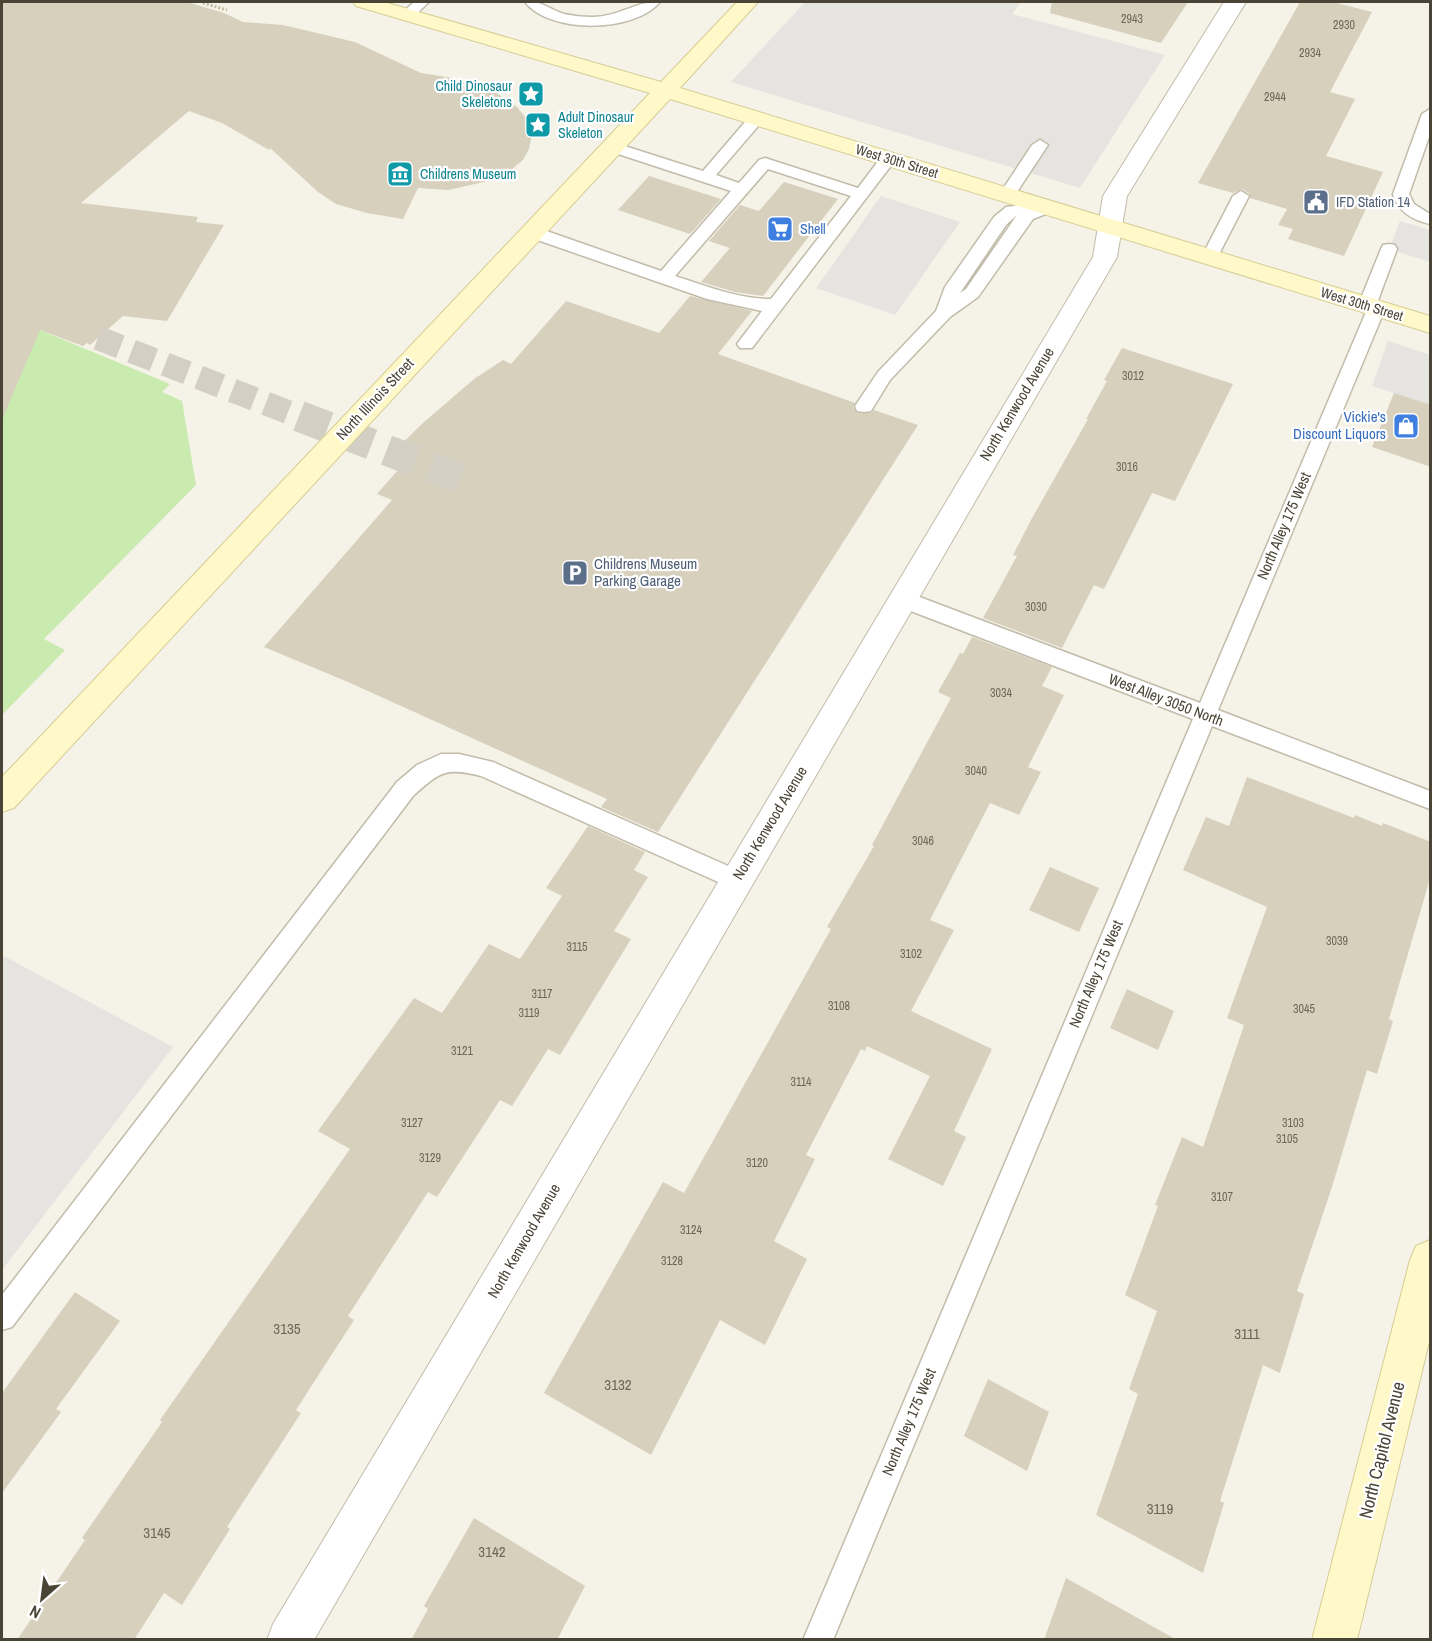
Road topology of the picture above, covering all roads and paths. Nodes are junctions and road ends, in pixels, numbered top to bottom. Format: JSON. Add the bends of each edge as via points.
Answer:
{"nodes":[{"id":1,"x":363,"y":2,"type":"edge"},
{"id":2,"x":532,"y":2,"type":"edge"},
{"id":3,"x":653,"y":2,"type":"edge"},
{"id":4,"x":748,"y":2,"type":"edge"},
{"id":5,"x":1235,"y":2,"type":"edge"},
{"id":6,"x":203,"y":3,"type":"dead end"},
{"id":7,"x":415,"y":8,"type":"edge"},
{"id":8,"x":226,"y":10,"type":"dead end"},
{"id":9,"x":665,"y":90,"type":"junction"},
{"id":10,"x":1431,"y":114,"type":"edge"},
{"id":11,"x":757,"y":118,"type":"junction"},
{"id":12,"x":1040,"y":145,"type":"dead end"},
{"id":13,"x":612,"y":147,"type":"junction"},
{"id":14,"x":888,"y":159,"type":"junction"},
{"id":15,"x":706,"y":177,"type":"junction"},
{"id":16,"x":742,"y":189,"type":"junction"},
{"id":17,"x":861,"y":194,"type":"junction"},
{"id":18,"x":1007,"y":195,"type":"junction"},
{"id":19,"x":1241,"y":196,"type":"dead end"},
{"id":20,"x":1047,"y":207,"type":"junction"},
{"id":21,"x":1431,"y":219,"type":"edge"},
{"id":22,"x":1109,"y":227,"type":"junction"},
{"id":23,"x":532,"y":232,"type":"junction"},
{"id":24,"x":1389,"y":249,"type":"dead end"},
{"id":25,"x":1209,"y":258,"type":"junction"},
{"id":26,"x":663,"y":279,"type":"junction"},
{"id":27,"x":776,"y":305,"type":"junction"},
{"id":28,"x":1371,"y":307,"type":"junction"},
{"id":29,"x":1431,"y":326,"type":"edge"},
{"id":30,"x":746,"y":344,"type":"dead end"},
{"id":31,"x":864,"y":406,"type":"dead end"},
{"id":32,"x":902,"y":599,"type":"junction"},
{"id":33,"x":1204,"y":715,"type":"junction"},
{"id":34,"x":2,"y":798,"type":"edge"},
{"id":35,"x":1431,"y":800,"type":"edge"},
{"id":36,"x":736,"y":880,"type":"junction"},
{"id":37,"x":1431,"y":1260,"type":"edge"},
{"id":38,"x":2,"y":1317,"type":"edge"},
{"id":39,"x":290,"y":1640,"type":"edge"},
{"id":40,"x":818,"y":1640,"type":"edge"},
{"id":41,"x":1334,"y":1640,"type":"edge"}],
"edges":[{"from":1,"to":7,"type":"main road","name":"West 30th Street"},
{"from":2,"to":3,"type":"lane","via":[[547,12],[587,21],[630,15]]},
{"from":4,"to":9,"type":"main road","name":"North Illinois Street"},
{"from":5,"to":22,"type":"street","name":"North Kenwood Avenue","via":[[1115,196]]},
{"from":6,"to":8,"type":"path"},
{"from":7,"to":9,"type":"main road","name":"West 30th Street"},
{"from":9,"to":11,"type":"main road","name":"West 30th Street"},
{"from":9,"to":13,"type":"main road","name":"North Illinois Street"},
{"from":10,"to":21,"type":"lane","via":[[1401,194],[1402,201],[1414,213]]},
{"from":11,"to":14,"type":"main road","name":"West 30th Street"},
{"from":11,"to":15,"type":"lane"},
{"from":12,"to":18,"type":"lane"},
{"from":13,"to":15,"type":"lane"},
{"from":13,"to":23,"type":"main road","name":"North Illinois Street"},
{"from":14,"to":17,"type":"lane"},
{"from":14,"to":18,"type":"main road","name":"West 30th Street"},
{"from":15,"to":16,"type":"lane"},
{"from":16,"to":17,"type":"lane","via":[[765,163]]},
{"from":16,"to":26,"type":"lane"},
{"from":17,"to":27,"type":"lane"},
{"from":18,"to":20,"type":"main road","name":"West 30th Street"},
{"from":19,"to":25,"type":"lane"},
{"from":20,"to":22,"type":"main road","name":"West 30th Street"},
{"from":20,"to":31,"type":"lane","via":[[1027,215],[972,293],[944,313],[884,376]]},
{"from":22,"to":25,"type":"main road","name":"West 30th Street"},
{"from":22,"to":32,"type":"street","name":"North Kenwood Avenue","via":[[1105,257]]},
{"from":23,"to":26,"type":"lane"},
{"from":23,"to":34,"type":"main road","name":"North Illinois Street"},
{"from":24,"to":28,"type":"lane","name":"North Alley 175 West"},
{"from":25,"to":28,"type":"main road","name":"West 30th Street"},
{"from":26,"to":27,"type":"lane","via":[[735,300]]},
{"from":27,"to":30,"type":"lane"},
{"from":28,"to":29,"type":"main road","name":"West 30th Street"},
{"from":28,"to":33,"type":"lane","name":"North Alley 175 West"},
{"from":32,"to":33,"type":"lane","name":"West Alley 3050 North"},
{"from":32,"to":36,"type":"street","name":"North Kenwood Avenue"},
{"from":33,"to":35,"type":"lane","name":"West Alley 3050 North"},
{"from":33,"to":40,"type":"lane","name":"North Alley 175 West"},
{"from":36,"to":38,"type":"lane","via":[[485,768],[456,760],[422,773],[405,789]]},
{"from":36,"to":39,"type":"street","name":"North Kenwood Avenue"},
{"from":37,"to":41,"type":"main road","name":"North Capitol Avenue"}]}
